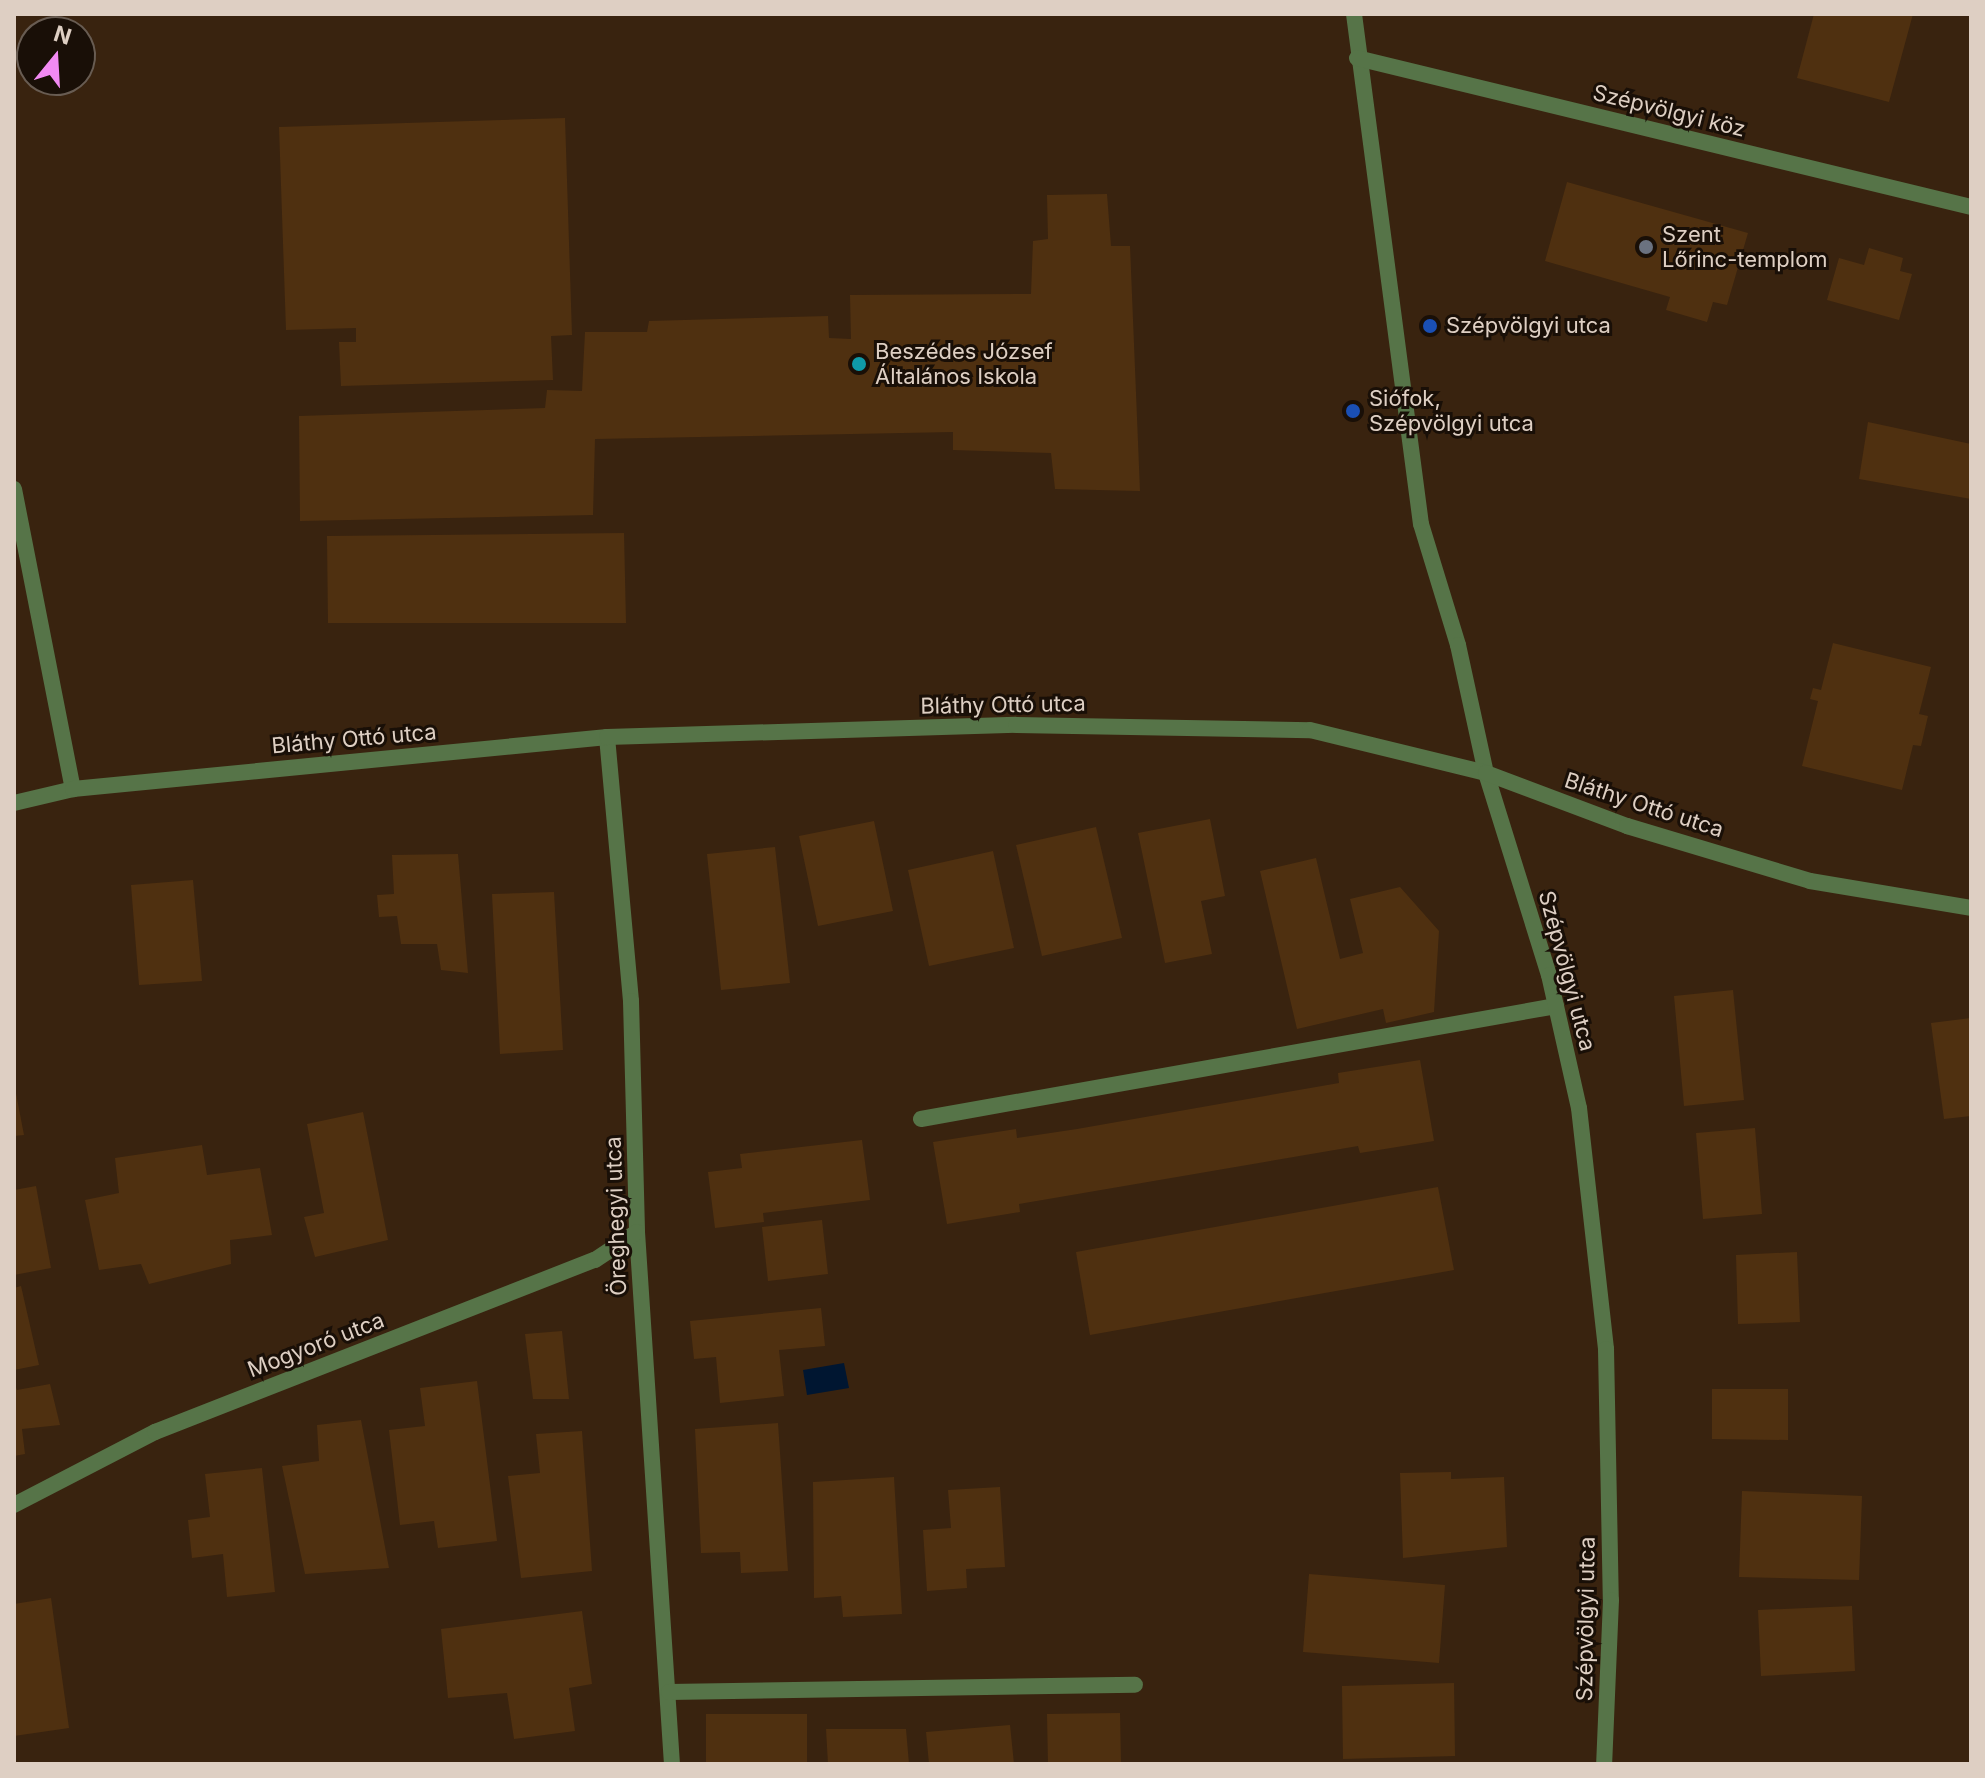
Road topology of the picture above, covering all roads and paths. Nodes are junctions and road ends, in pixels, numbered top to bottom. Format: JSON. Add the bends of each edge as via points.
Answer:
{"nodes":[{"id":1,"x":1354,"y":14,"type":"edge"},
{"id":2,"x":1357,"y":58,"type":"junction"},
{"id":3,"x":1971,"y":207,"type":"edge"},
{"id":4,"x":14,"y":489,"type":"edge"},
{"id":5,"x":607,"y":737,"type":"junction"},
{"id":6,"x":1486,"y":773,"type":"junction"},
{"id":7,"x":73,"y":789,"type":"junction"},
{"id":8,"x":14,"y":803,"type":"edge"},
{"id":9,"x":1971,"y":908,"type":"edge"},
{"id":10,"x":1556,"y":1006,"type":"junction"},
{"id":11,"x":921,"y":1119,"type":"dead end"},
{"id":12,"x":637,"y":1232,"type":"junction"},
{"id":13,"x":14,"y":1505,"type":"edge"},
{"id":14,"x":1135,"y":1685,"type":"dead end"},
{"id":15,"x":669,"y":1692,"type":"junction"},
{"id":16,"x":672,"y":1764,"type":"edge"},
{"id":17,"x":1604,"y":1764,"type":"edge"}],
"edges":[{"from":1,"to":2,"type":"street","name":"Szépvölgyi utca"},
{"from":2,"to":3,"type":"street","name":"Szépvölgyi köz"},
{"from":2,"to":6,"type":"street","name":"Szépvölgyi utca","via":[[1421,524],[1458,645]]},
{"from":4,"to":7,"type":"street"},
{"from":5,"to":6,"type":"street","name":"Bláthy Ottó utca","via":[[1016,725],[1310,730]]},
{"from":5,"to":7,"type":"street","name":"Bláthy Ottó utca"},
{"from":5,"to":12,"type":"street","name":"Öreghegyi utca","via":[[631,1001]]},
{"from":6,"to":9,"type":"street","name":"Bláthy Ottó utca","via":[[1627,826],[1810,881]]},
{"from":6,"to":10,"type":"street","name":"Szépvölgyi utca"},
{"from":7,"to":8,"type":"street","name":"Bláthy Ottó utca"},
{"from":10,"to":11,"type":"street"},
{"from":10,"to":17,"type":"street","name":"Szépvölgyi utca","via":[[1579,1108],[1606,1349],[1611,1600]]},
{"from":12,"to":13,"type":"street","name":"Mogyoró utca","via":[[595,1260],[155,1432]]},
{"from":12,"to":15,"type":"street","name":"Öreghegyi utca"},
{"from":14,"to":15,"type":"street"},
{"from":15,"to":16,"type":"street","name":"Öreghegyi utca"}]}
